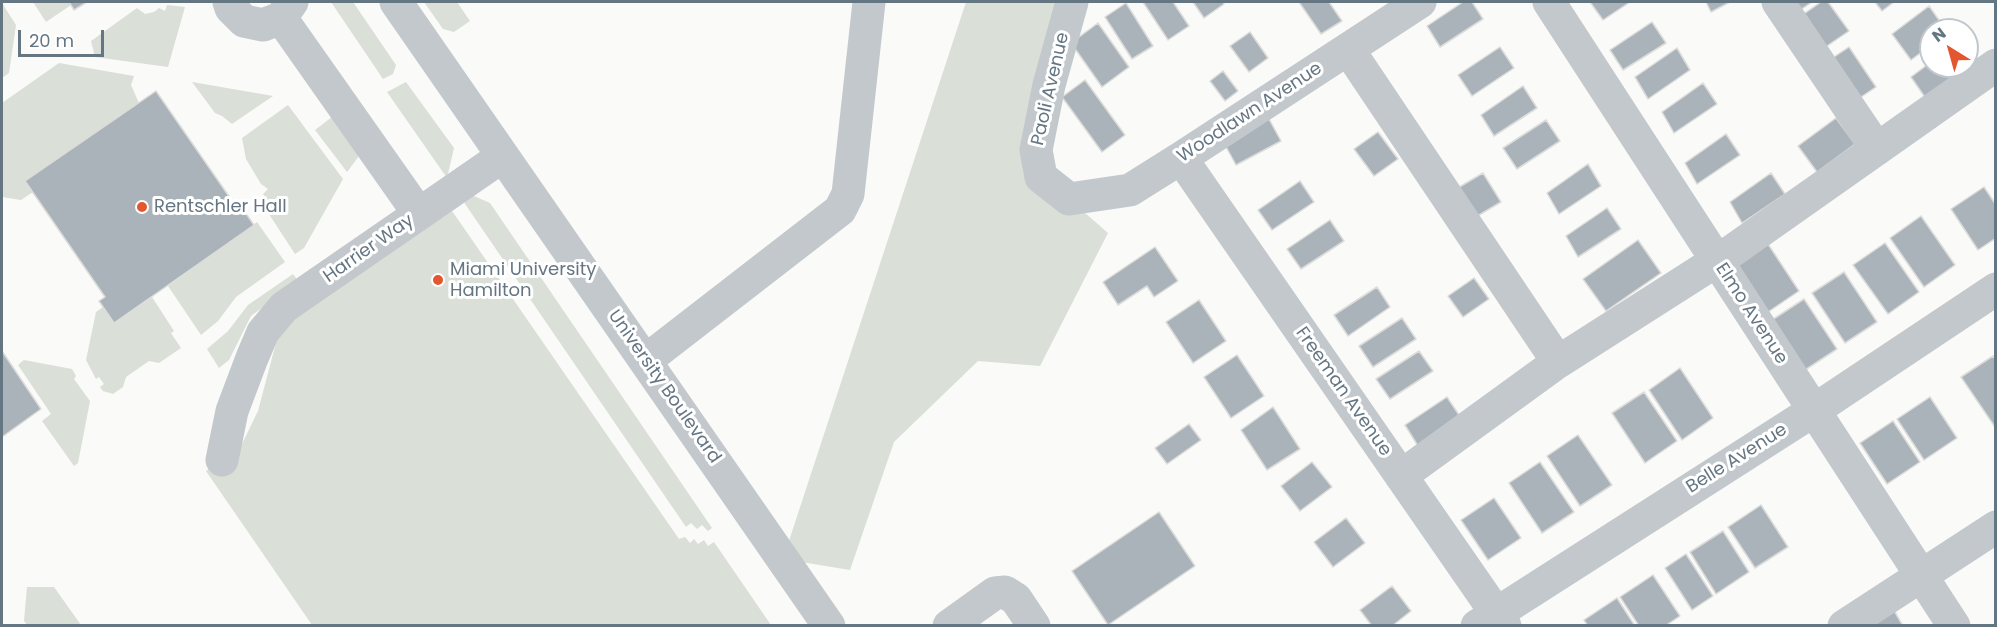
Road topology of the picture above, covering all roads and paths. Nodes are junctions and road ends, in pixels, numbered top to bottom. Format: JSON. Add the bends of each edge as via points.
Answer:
{"nodes":[{"id":1,"x":229,"y":2,"type":"edge"},
{"id":2,"x":396,"y":2,"type":"edge"},
{"id":3,"x":869,"y":2,"type":"edge"},
{"id":4,"x":1072,"y":2,"type":"edge"},
{"id":5,"x":1420,"y":2,"type":"edge"},
{"id":6,"x":1549,"y":2,"type":"edge"},
{"id":7,"x":1778,"y":2,"type":"edge"},
{"id":8,"x":286,"y":10,"type":"edge"},
{"id":9,"x":1348,"y":49,"type":"junction"},
{"id":10,"x":1995,"y":65,"type":"edge"},
{"id":11,"x":1877,"y":149,"type":"junction"},
{"id":12,"x":503,"y":156,"type":"junction"},
{"id":13,"x":1181,"y":158,"type":"junction"},
{"id":14,"x":1069,"y":199,"type":"joint"},
{"id":15,"x":419,"y":214,"type":"junction"},
{"id":16,"x":1717,"y":261,"type":"junction"},
{"id":17,"x":1995,"y":289,"type":"edge"},
{"id":18,"x":252,"y":358,"type":"dead end"},
{"id":19,"x":645,"y":361,"type":"junction"},
{"id":20,"x":1558,"y":362,"type":"junction"},
{"id":21,"x":1813,"y":411,"type":"junction"},
{"id":22,"x":1401,"y":476,"type":"junction"},
{"id":23,"x":1995,"y":527,"type":"edge"},
{"id":24,"x":1922,"y":575,"type":"junction"},
{"id":25,"x":1493,"y":621,"type":"edge"},
{"id":26,"x":829,"y":626,"type":"edge"},
{"id":27,"x":949,"y":626,"type":"edge"},
{"id":28,"x":1034,"y":626,"type":"edge"},
{"id":29,"x":1844,"y":626,"type":"edge"},
{"id":30,"x":1954,"y":626,"type":"edge"}],
"edges":[{"from":1,"to":8,"type":"street","via":[[244,21],[263,25]]},
{"from":2,"to":12,"type":"street","name":"University Boulevard"},
{"from":3,"to":19,"type":"street","via":[[848,194],[840,210]]},
{"from":4,"to":14,"type":"street","name":"Paoli Avenue","via":[[1036,150],[1041,177]]},
{"from":5,"to":9,"type":"street","name":"Woodlawn Avenue"},
{"from":6,"to":16,"type":"street","name":"Elmo Avenue"},
{"from":7,"to":11,"type":"street"},
{"from":8,"to":15,"type":"street"},
{"from":9,"to":13,"type":"street","name":"Woodlawn Avenue"},
{"from":9,"to":20,"type":"street"},
{"from":10,"to":11,"type":"street"},
{"from":11,"to":16,"type":"street"},
{"from":12,"to":15,"type":"street","name":"Harrier Way"},
{"from":12,"to":19,"type":"street","name":"University Boulevard"},
{"from":13,"to":14,"type":"street","name":"Woodlawn Avenue","via":[[1130,190]]},
{"from":13,"to":22,"type":"street","name":"Freeman Avenue"},
{"from":15,"to":18,"type":"street","name":"Harrier Way","via":[[284,307],[263,332]]},
{"from":16,"to":20,"type":"street"},
{"from":16,"to":21,"type":"street","name":"Elmo Avenue"},
{"from":17,"to":21,"type":"street","name":"Belle Avenue"},
{"from":19,"to":26,"type":"street","name":"University Boulevard"},
{"from":20,"to":22,"type":"street"},
{"from":21,"to":24,"type":"street","name":"Elmo Avenue"},
{"from":21,"to":25,"type":"street","name":"Belle Avenue"},
{"from":22,"to":25,"type":"street","name":"Freeman Avenue"},
{"from":23,"to":24,"type":"street"},
{"from":24,"to":29,"type":"street"},
{"from":24,"to":30,"type":"street","name":"Elmo Avenue"},
{"from":27,"to":28,"type":"street","via":[[995,593],[1005,592],[1016,599]]}]}
